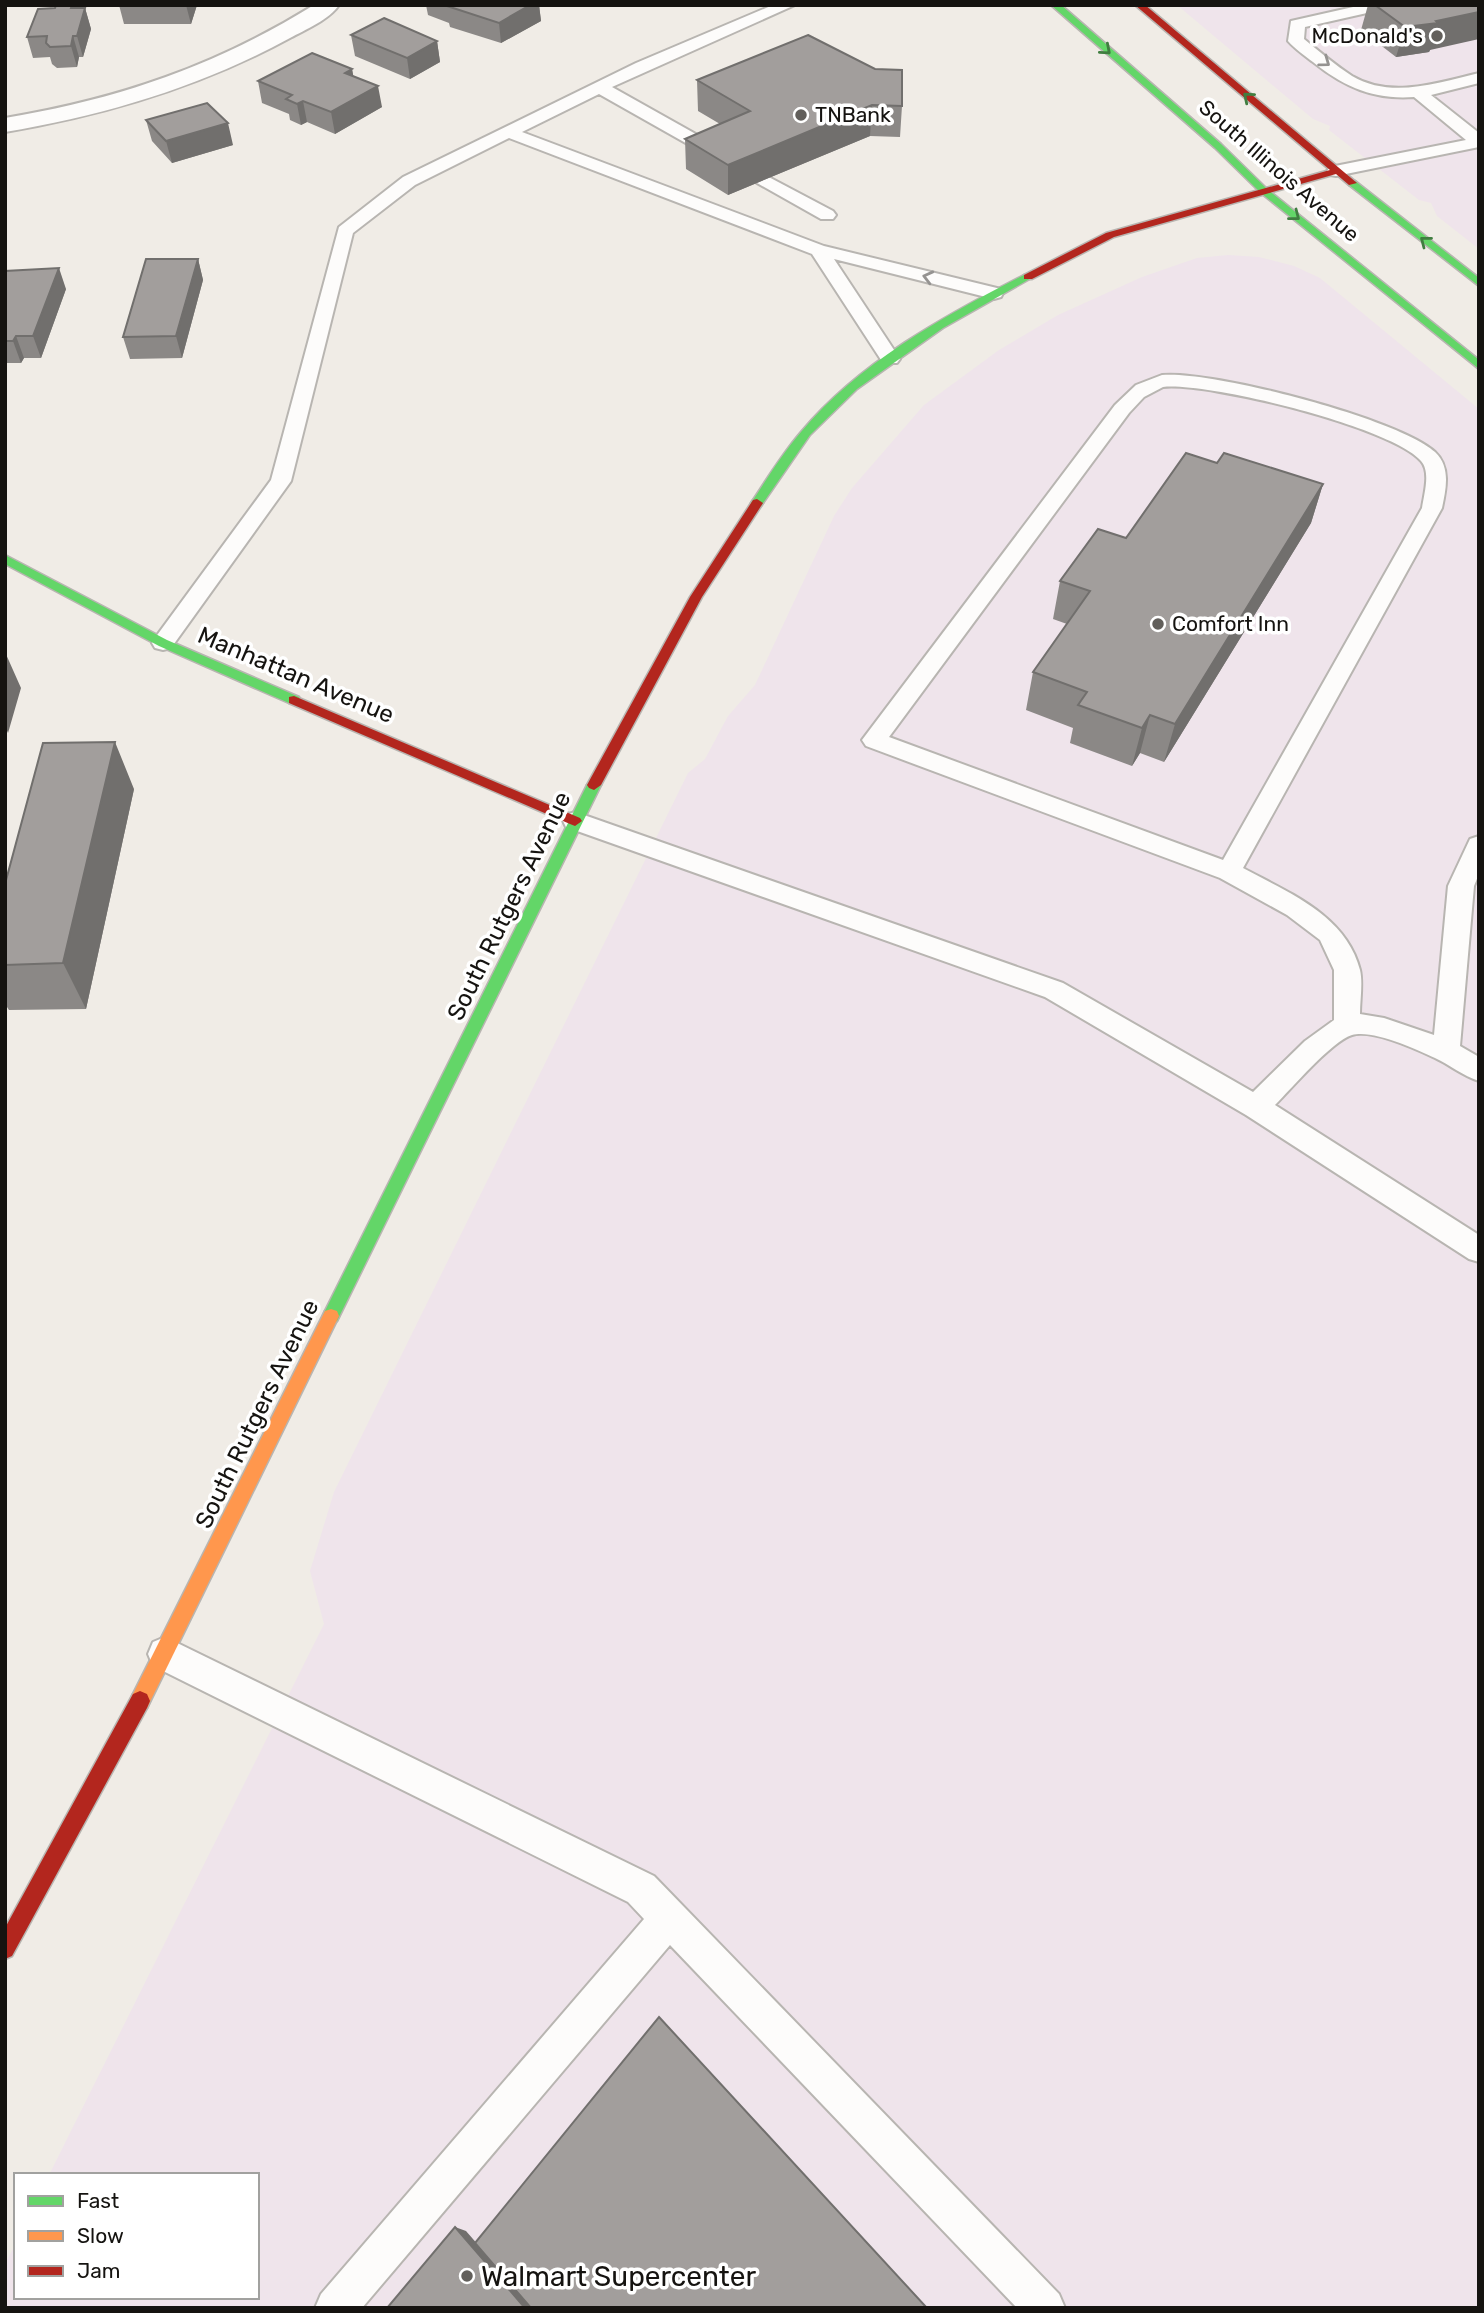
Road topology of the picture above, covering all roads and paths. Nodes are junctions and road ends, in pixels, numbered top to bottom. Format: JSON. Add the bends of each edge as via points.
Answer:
{"nodes":[{"id":1,"x":329,"y":5,"type":"edge"},
{"id":2,"x":786,"y":5,"type":"edge"},
{"id":3,"x":1055,"y":5,"type":"edge"},
{"id":4,"x":1139,"y":5,"type":"edge"},
{"id":5,"x":1384,"y":5,"type":"edge"},
{"id":6,"x":1479,"y":78,"type":"edge"},
{"id":7,"x":599,"y":87,"type":"junction"},
{"id":8,"x":1419,"y":93,"type":"junction"},
{"id":9,"x":5,"y":125,"type":"edge"},
{"id":10,"x":508,"y":132,"type":"junction"},
{"id":11,"x":1479,"y":142,"type":"edge"},
{"id":12,"x":720,"y":155,"type":"edge"},
{"id":13,"x":1336,"y":171,"type":"junction"},
{"id":14,"x":763,"y":180,"type":"edge"},
{"id":15,"x":1264,"y":191,"type":"junction"},
{"id":16,"x":827,"y":215,"type":"dead end"},
{"id":17,"x":818,"y":250,"type":"junction"},
{"id":18,"x":1479,"y":283,"type":"edge"},
{"id":19,"x":994,"y":293,"type":"junction"},
{"id":20,"x":890,"y":359,"type":"junction"},
{"id":21,"x":1479,"y":366,"type":"edge"},
{"id":22,"x":5,"y":559,"type":"edge"},
{"id":23,"x":163,"y":643,"type":"junction"},
{"id":24,"x":575,"y":821,"type":"junction"},
{"id":25,"x":1479,"y":845,"type":"edge"},
{"id":26,"x":1229,"y":872,"type":"junction"},
{"id":27,"x":1347,"y":1025,"type":"junction"},
{"id":28,"x":1446,"y":1051,"type":"junction"},
{"id":29,"x":1479,"y":1070,"type":"edge"},
{"id":30,"x":1256,"y":1107,"type":"junction"},
{"id":31,"x":1479,"y":1250,"type":"edge"},
{"id":32,"x":164,"y":1654,"type":"junction"},
{"id":33,"x":669,"y":1918,"type":"junction"},
{"id":34,"x":5,"y":1948,"type":"edge"},
{"id":35,"x":335,"y":2308,"type":"edge"},
{"id":36,"x":1045,"y":2308,"type":"edge"}],
"edges":[{"from":1,"to":9,"type":"street","via":[[236,59],[159,91],[87,111]]},
{"from":2,"to":7,"type":"lane"},
{"from":3,"to":15,"type":"main road","name":"South Illinois Avenue","one_way":true},
{"from":13,"to":4,"type":"main road","name":"South Illinois Avenue","one_way":true},
{"from":5,"to":8,"type":"lane","one_way":true,"via":[[1297,24],[1296,41],[1354,84],[1386,92]]},
{"from":6,"to":8,"type":"lane"},
{"from":7,"to":10,"type":"lane"},
{"from":7,"to":12,"type":"lane"},
{"from":8,"to":11,"type":"lane"},
{"from":10,"to":17,"type":"lane"},
{"from":10,"to":23,"type":"lane","via":[[409,181],[345,231],[281,481]]},
{"from":11,"to":13,"type":"lane"},
{"from":13,"to":15,"type":"main road","name":"South Rutgers Avenue"},
{"from":18,"to":13,"type":"main road","name":"South Illinois Avenue","one_way":true},
{"from":14,"to":16,"type":"lane"},
{"from":15,"to":19,"type":"main road","name":"South Rutgers Avenue","via":[[1110,235]]},
{"from":15,"to":21,"type":"main road","name":"South Illinois Avenue","one_way":true},
{"from":19,"to":17,"type":"lane","one_way":true},
{"from":17,"to":20,"type":"lane"},
{"from":19,"to":20,"type":"main road","name":"South Rutgers Avenue"},
{"from":20,"to":24,"type":"main road","name":"South Rutgers Avenue","via":[[860,379],[806,433],[733,538],[696,597]]},
{"from":22,"to":23,"type":"main road","name":"Manhattan Avenue"},
{"from":23,"to":24,"type":"main road","name":"Manhattan Avenue"},
{"from":24,"to":30,"type":"lane","via":[[1054,990]]},
{"from":24,"to":32,"type":"main road","name":"South Rutgers Avenue"},
{"from":25,"to":28,"type":"lane","via":[[1461,886]]},
{"from":26,"to":26,"type":"lane","via":[[874,740],[1122,409],[1140,388],[1169,380],[1234,387],[1381,429],[1429,456],[1438,477],[1433,508]]},
{"from":26,"to":27,"type":"lane","via":[[1296,908],[1329,934],[1347,970]]},
{"from":27,"to":28,"type":"lane","via":[[1373,1026]]},
{"from":27,"to":30,"type":"lane","via":[[1307,1055]]},
{"from":28,"to":29,"type":"lane"},
{"from":30,"to":31,"type":"lane"},
{"from":32,"to":33,"type":"lane","via":[[641,1889]]},
{"from":32,"to":34,"type":"main road","name":"South Rutgers Avenue"},
{"from":33,"to":35,"type":"lane"},
{"from":33,"to":36,"type":"lane"}]}
